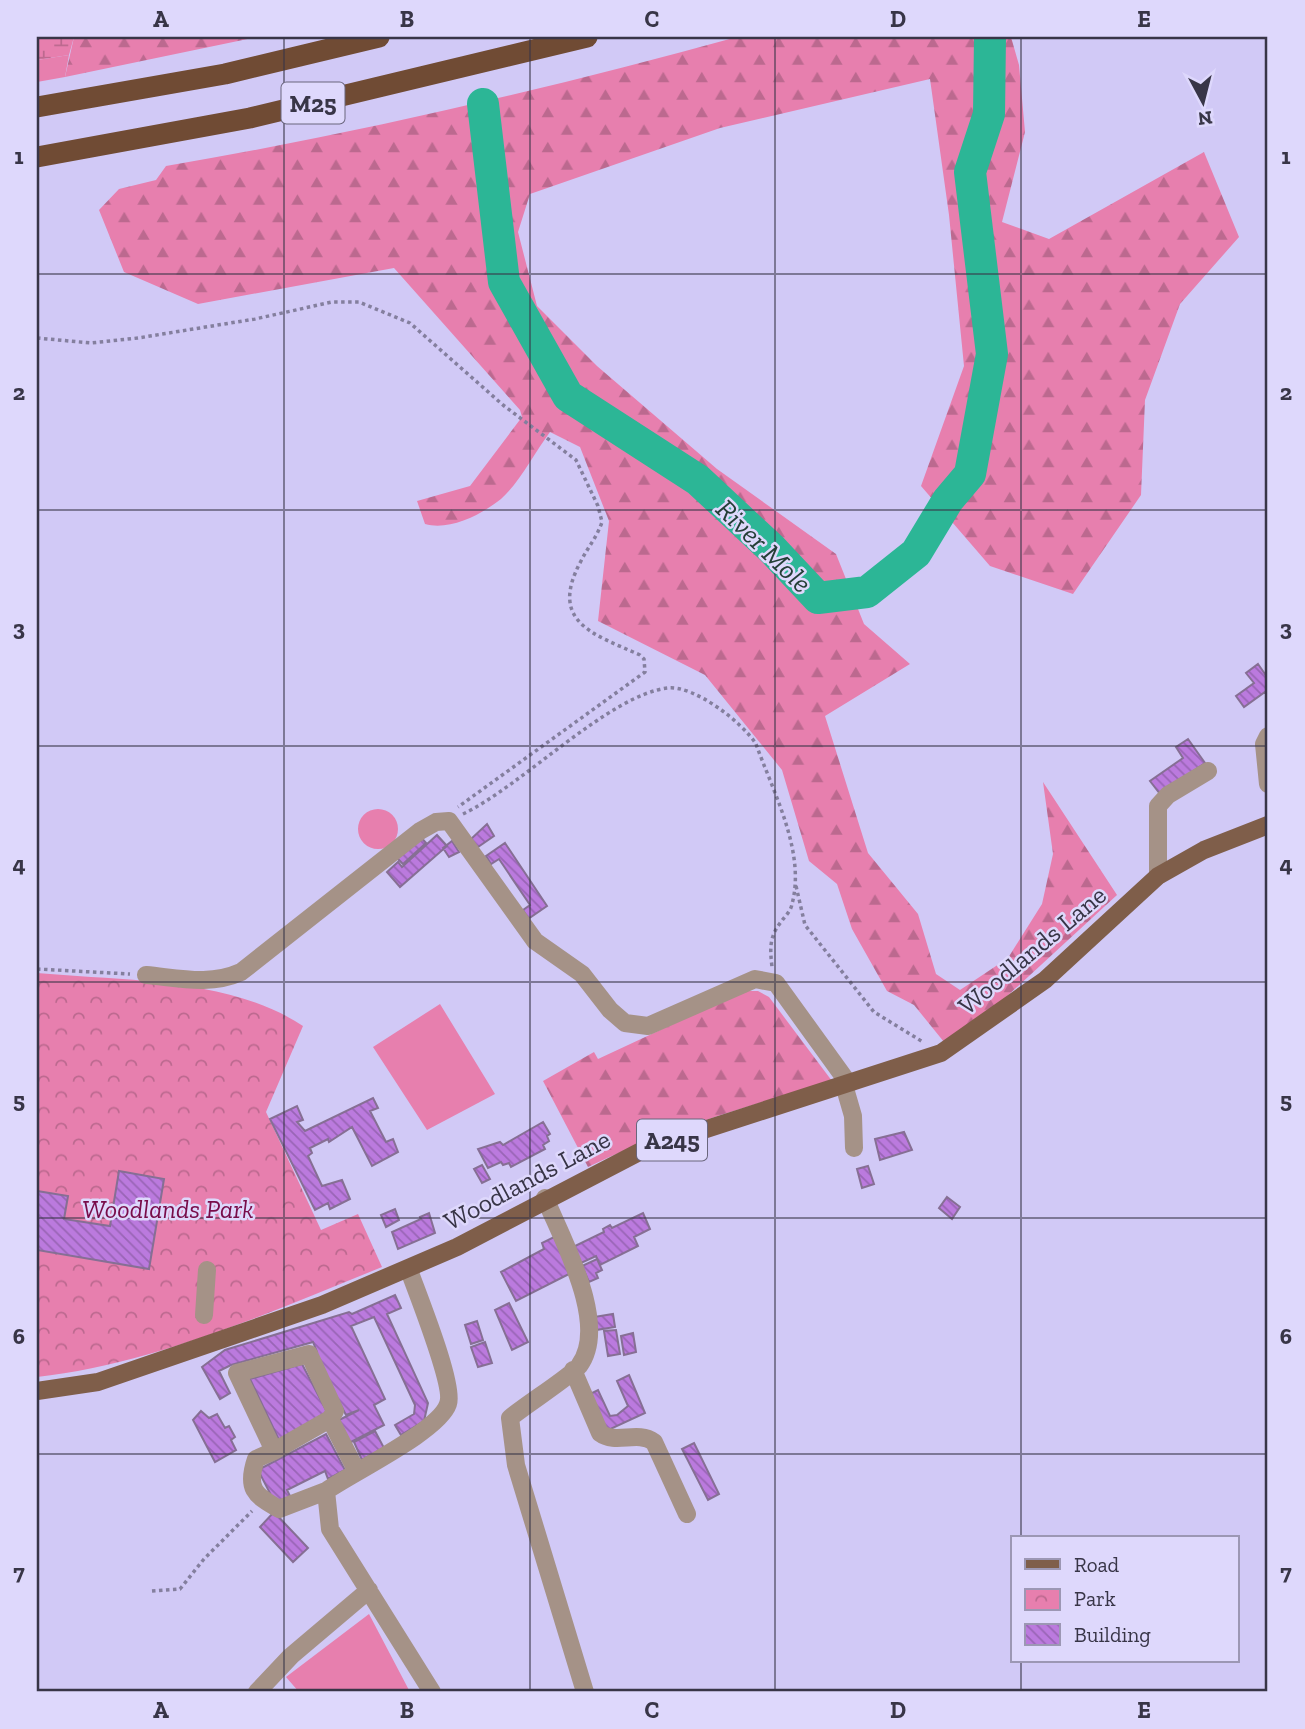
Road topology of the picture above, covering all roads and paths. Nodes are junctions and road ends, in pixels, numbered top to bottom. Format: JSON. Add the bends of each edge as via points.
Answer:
{"nodes":[{"id":1,"x":379,"y":37,"type":"edge"},
{"id":2,"x":587,"y":37,"type":"edge"},
{"id":3,"x":37,"y":107,"type":"edge"},
{"id":4,"x":37,"y":156,"type":"edge"},
{"id":5,"x":37,"y":338,"type":"edge"},
{"id":6,"x":1268,"y":736,"type":"edge"},
{"id":7,"x":1208,"y":771,"type":"dead end"},
{"id":8,"x":1268,"y":781,"type":"edge"},
{"id":9,"x":449,"y":821,"type":"junction"},
{"id":10,"x":1268,"y":825,"type":"edge"},
{"id":11,"x":1158,"y":876,"type":"junction"},
{"id":12,"x":796,"y":884,"type":"junction"},
{"id":13,"x":37,"y":969,"type":"edge"},
{"id":14,"x":146,"y":975,"type":"joint"},
{"id":15,"x":773,"y":982,"type":"junction"},
{"id":16,"x":941,"y":1054,"type":"junction"},
{"id":17,"x":846,"y":1084,"type":"junction"},
{"id":18,"x":854,"y":1148,"type":"dead end"},
{"id":19,"x":545,"y":1198,"type":"junction"},
{"id":20,"x":207,"y":1270,"type":"dead end"},
{"id":21,"x":409,"y":1270,"type":"junction"},
{"id":22,"x":204,"y":1315,"type":"dead end"},
{"id":23,"x":573,"y":1370,"type":"junction"},
{"id":24,"x":37,"y":1391,"type":"edge"},
{"id":25,"x":330,"y":1419,"type":"junction"},
{"id":26,"x":274,"y":1451,"type":"junction"},
{"id":27,"x":356,"y":1470,"type":"junction"},
{"id":28,"x":326,"y":1491,"type":"junction"},
{"id":29,"x":264,"y":1500,"type":"junction"},
{"id":30,"x":687,"y":1514,"type":"dead end"},
{"id":31,"x":369,"y":1590,"type":"junction"},
{"id":32,"x":152,"y":1591,"type":"dead end"},
{"id":33,"x":257,"y":1692,"type":"edge"},
{"id":34,"x":432,"y":1692,"type":"edge"},
{"id":35,"x":585,"y":1692,"type":"edge"}],
"edges":[{"from":1,"to":3,"type":"highway","number":"M25","via":[[225,74]]},
{"from":2,"to":4,"type":"highway","number":"M25","via":[[250,118]]},
{"from":5,"to":9,"type":"path","via":[[91,343],[138,338],[332,302],[359,302],[410,323],[503,405],[576,460],[602,522],[577,571],[570,607],[584,629],[640,655],[645,672],[491,780],[458,807]]},
{"from":6,"to":8,"type":"lane","via":[[1264,744]]},
{"from":7,"to":11,"type":"lane","via":[[1158,806]]},
{"from":9,"to":12,"type":"path","via":[[488,802],[603,718],[649,691],[672,687],[715,704],[756,744],[793,851]]},
{"from":9,"to":14,"type":"lane","via":[[420,831],[241,972],[206,981]]},
{"from":9,"to":15,"type":"lane","via":[[535,941],[582,974],[625,1023],[648,1026],[733,986],[755,979]]},
{"from":10,"to":11,"type":"main road","name":"Woodlands Lane","number":"A245","via":[[1204,850]]},
{"from":11,"to":16,"type":"main road","name":"Woodlands Lane","number":"A245","via":[[1045,980]]},
{"from":12,"to":15,"type":"path","via":[[792,907],[769,943]]},
{"from":12,"to":16,"type":"path","via":[[805,925],[874,1012]]},
{"from":13,"to":14,"type":"path"},
{"from":15,"to":17,"type":"lane"},
{"from":16,"to":17,"type":"main road","name":"Woodlands Lane","number":"A245"},
{"from":17,"to":18,"type":"lane"},
{"from":17,"to":19,"type":"main road","name":"Woodlands Lane","number":"A245","via":[[645,1149]]},
{"from":19,"to":21,"type":"main road","name":"Woodlands Lane","number":"A245"},
{"from":19,"to":23,"type":"lane","via":[[583,1286],[590,1332],[579,1366]]},
{"from":20,"to":22,"type":"lane"},
{"from":21,"to":24,"type":"main road","name":"Woodlands Lane","number":"A245","via":[[98,1382]]},
{"from":21,"to":27,"type":"lane","via":[[447,1380],[450,1402],[426,1430]]},
{"from":23,"to":30,"type":"lane","via":[[600,1433],[606,1438],[647,1437],[654,1442]]},
{"from":23,"to":35,"type":"lane","via":[[510,1418],[516,1465]]},
{"from":25,"to":26,"type":"lane"},
{"from":25,"to":26,"type":"lane","via":[[335,1411],[309,1354],[237,1373]]},
{"from":25,"to":27,"type":"lane"},
{"from":26,"to":29,"type":"lane","via":[[256,1459],[250,1475],[252,1488]]},
{"from":27,"to":28,"type":"lane"},
{"from":28,"to":29,"type":"lane","via":[[279,1509]]},
{"from":28,"to":31,"type":"lane","via":[[330,1529]]},
{"from":29,"to":32,"type":"path","via":[[180,1589]]},
{"from":31,"to":33,"type":"lane","via":[[291,1656]]},
{"from":31,"to":34,"type":"lane"}]}
